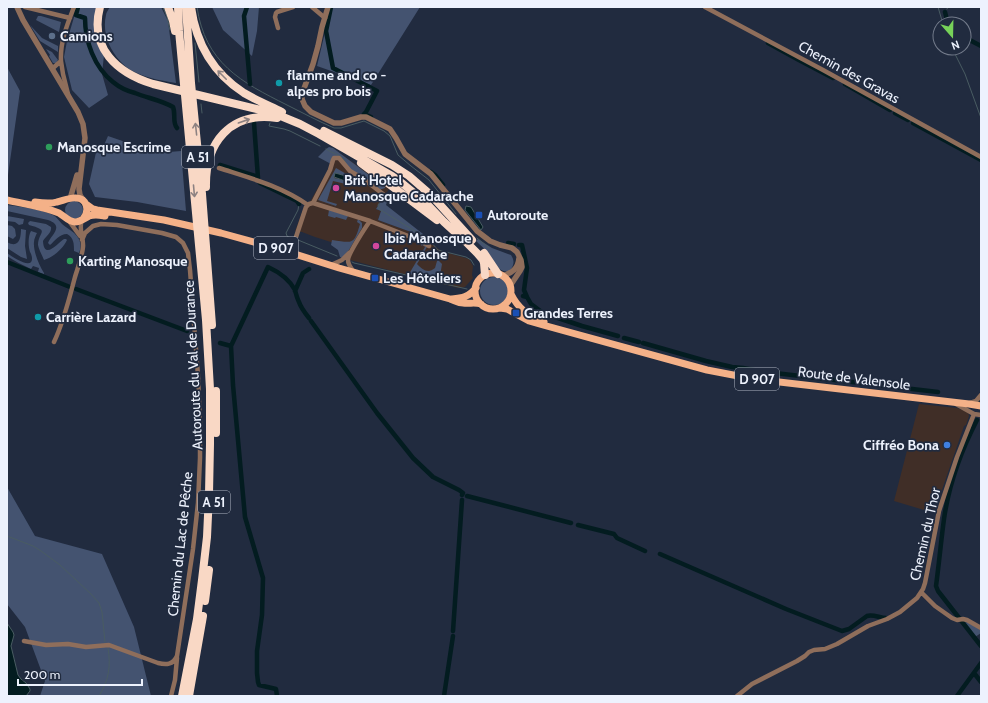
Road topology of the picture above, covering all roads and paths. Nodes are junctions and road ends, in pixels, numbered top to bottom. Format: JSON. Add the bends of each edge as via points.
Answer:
{"nodes":[{"id":1,"x":18,"y":7,"type":"edge"},
{"id":2,"x":25,"y":7,"type":"edge"},
{"id":3,"x":74,"y":7,"type":"edge"},
{"id":4,"x":100,"y":7,"type":"edge"},
{"id":5,"x":106,"y":7,"type":"edge"},
{"id":6,"x":168,"y":7,"type":"edge"},
{"id":7,"x":178,"y":7,"type":"edge"},
{"id":8,"x":186,"y":7,"type":"edge"},
{"id":9,"x":191,"y":7,"type":"edge"},
{"id":10,"x":293,"y":7,"type":"edge"},
{"id":11,"x":312,"y":7,"type":"edge"},
{"id":12,"x":328,"y":7,"type":"edge"},
{"id":13,"x":705,"y":7,"type":"edge"},
{"id":14,"x":70,"y":18,"type":"junction"},
{"id":15,"x":325,"y":18,"type":"junction"},
{"id":16,"x":278,"y":28,"type":"dead end"},
{"id":17,"x":61,"y":61,"type":"junction"},
{"id":18,"x":53,"y":68,"type":"junction"},
{"id":19,"x":168,"y":86,"type":"junction"},
{"id":20,"x":201,"y":94,"type":"junction"},
{"id":21,"x":69,"y":97,"type":"junction"},
{"id":22,"x":186,"y":110,"type":"junction"},
{"id":23,"x":303,"y":122,"type":"junction"},
{"id":24,"x":319,"y":134,"type":"junction"},
{"id":25,"x":337,"y":145,"type":"junction"},
{"id":26,"x":83,"y":156,"type":"junction"},
{"id":27,"x":981,"y":157,"type":"edge"},
{"id":28,"x":219,"y":168,"type":"dead end"},
{"id":29,"x":383,"y":194,"type":"dead end"},
{"id":30,"x":69,"y":199,"type":"junction"},
{"id":31,"x":7,"y":200,"type":"edge"},
{"id":32,"x":84,"y":202,"type":"junction"},
{"id":33,"x":310,"y":204,"type":"junction"},
{"id":34,"x":67,"y":219,"type":"junction"},
{"id":35,"x":83,"y":219,"type":"junction"},
{"id":36,"x":370,"y":221,"type":"junction"},
{"id":37,"x":182,"y":225,"type":"junction"},
{"id":38,"x":461,"y":237,"type":"junction"},
{"id":39,"x":82,"y":240,"type":"junction"},
{"id":40,"x":294,"y":243,"type":"dead end"},
{"id":41,"x":429,"y":246,"type":"dead end"},
{"id":42,"x":351,"y":252,"type":"junction"},
{"id":43,"x":518,"y":254,"type":"junction"},
{"id":44,"x":330,"y":266,"type":"junction"},
{"id":45,"x":354,"y":273,"type":"junction"},
{"id":46,"x":485,"y":275,"type":"junction"},
{"id":47,"x":500,"y":275,"type":"junction"},
{"id":48,"x":510,"y":286,"type":"junction"},
{"id":49,"x":476,"y":288,"type":"junction"},
{"id":50,"x":511,"y":294,"type":"junction"},
{"id":51,"x":450,"y":299,"type":"junction"},
{"id":52,"x":481,"y":304,"type":"junction"},
{"id":53,"x":211,"y":307,"type":"junction"},
{"id":54,"x":500,"y":308,"type":"junction"},
{"id":55,"x":566,"y":331,"type":"junction"},
{"id":56,"x":54,"y":342,"type":"dead end"},
{"id":57,"x":981,"y":395,"type":"edge"},
{"id":58,"x":953,"y":402,"type":"junction"},
{"id":59,"x":969,"y":404,"type":"junction"},
{"id":60,"x":981,"y":407,"type":"edge"},
{"id":61,"x":974,"y":414,"type":"junction"},
{"id":62,"x":981,"y":415,"type":"edge"},
{"id":63,"x":921,"y":592,"type":"junction"},
{"id":64,"x":981,"y":628,"type":"edge"},
{"id":65,"x":24,"y":641,"type":"dead end"},
{"id":66,"x":178,"y":656,"type":"junction"},
{"id":67,"x":171,"y":696,"type":"edge"},
{"id":68,"x":182,"y":696,"type":"edge"},
{"id":69,"x":189,"y":696,"type":"edge"},
{"id":70,"x":737,"y":696,"type":"edge"}],
"edges":[{"from":1,"to":18,"type":"street"},
{"from":2,"to":14,"type":"street"},
{"from":3,"to":14,"type":"street"},
{"from":4,"to":19,"type":"highway","via":[[99,32],[108,56],[135,78]]},
{"from":5,"to":19,"type":"highway","via":[[102,18],[102,33],[110,54],[125,69]]},
{"from":6,"to":22,"type":"highway","via":[[174,27],[182,100]]},
{"from":7,"to":22,"type":"highway","name":"Autoroute du Val de Durance","number":"A 51"},
{"from":53,"to":8,"type":"highway","name":"Autoroute du Val de Durance","number":"A 51","one_way":true},
{"from":23,"to":9,"type":"highway","one_way":true,"via":[[249,95],[223,76],[202,46]]},
{"from":10,"to":16,"type":"street","via":[[276,13]]},
{"from":11,"to":15,"type":"street"},
{"from":12,"to":15,"type":"street"},
{"from":13,"to":27,"type":"street","name":"Chemin des Gravas"},
{"from":14,"to":17,"type":"street","via":[[62,40]]},
{"from":15,"to":43,"type":"street","via":[[302,94],[302,102],[306,108],[337,123],[364,116],[390,129],[405,154],[431,174],[477,231],[490,241],[512,248]]},
{"from":17,"to":18,"type":"street"},
{"from":17,"to":21,"type":"street"},
{"from":18,"to":21,"type":"street"},
{"from":19,"to":20,"type":"highway"},
{"from":20,"to":23,"type":"highway","via":[[267,109]]},
{"from":20,"to":24,"type":"highway","via":[[269,112]]},
{"from":21,"to":26,"type":"street","via":[[85,129]]},
{"from":22,"to":68,"type":"highway","name":"Autoroute du Val de Durance","number":"A 51","one_way":true,"via":[[206,320],[210,390],[210,494],[197,619]]},
{"from":23,"to":47,"type":"highway","via":[[392,165],[409,176],[432,196],[482,251]]},
{"from":24,"to":25,"type":"highway"},
{"from":53,"to":24,"type":"highway","one_way":true,"via":[[206,179],[215,144],[232,126],[256,117],[280,119]]},
{"from":25,"to":38,"type":"highway"},
{"from":25,"to":38,"type":"highway","via":[[403,184]]},
{"from":26,"to":30,"type":"street"},
{"from":26,"to":32,"type":"street","via":[[79,189]]},
{"from":28,"to":33,"type":"street","via":[[272,185]]},
{"from":29,"to":33,"type":"street","via":[[336,158],[333,159],[330,170]]},
{"from":30,"to":31,"type":"main road","via":[[54,203]]},
{"from":30,"to":32,"type":"main road","via":[[75,198]]},
{"from":30,"to":34,"type":"main road","via":[[63,206]]},
{"from":31,"to":34,"type":"main road","via":[[44,208]]},
{"from":32,"to":35,"type":"main road","via":[[87,212]]},
{"from":32,"to":37,"type":"main road","number":"D 907","via":[[97,210]]},
{"from":33,"to":36,"type":"street"},
{"from":33,"to":40,"type":"street"},
{"from":34,"to":35,"type":"main road","via":[[74,222]]},
{"from":34,"to":39,"type":"street"},
{"from":35,"to":37,"type":"main road","number":"D 907","via":[[96,215]]},
{"from":35,"to":39,"type":"street","via":[[80,228]]},
{"from":36,"to":41,"type":"street"},
{"from":36,"to":42,"type":"street"},
{"from":37,"to":44,"type":"main road","number":"D 907","via":[[279,249]]},
{"from":38,"to":46,"type":"highway","via":[[483,260]]},
{"from":39,"to":56,"type":"street","via":[[83,248]]},
{"from":39,"to":66,"type":"street","name":"Chemin du Lac de Pêche","via":[[92,226],[117,225],[176,237],[188,253],[198,376],[200,458],[193,549]]},
{"from":42,"to":44,"type":"street"},
{"from":42,"to":45,"type":"street","via":[[348,263]]},
{"from":43,"to":47,"type":"street","via":[[518,262],[511,273]]},
{"from":43,"to":48,"type":"street","via":[[522,261],[521,270]]},
{"from":44,"to":45,"type":"main road","number":"D 907"},
{"from":45,"to":51,"type":"main road","number":"D 907"},
{"from":46,"to":47,"type":"main road"},
{"from":46,"to":49,"type":"main road"},
{"from":47,"to":48,"type":"main road"},
{"from":48,"to":50,"type":"main road"},
{"from":49,"to":51,"type":"main road","number":"D 907","via":[[468,296]]},
{"from":49,"to":52,"type":"main road","via":[[476,296]]},
{"from":50,"to":54,"type":"main road"},
{"from":50,"to":55,"type":"main road","name":"Route de Valensole","number":"D 907","via":[[528,314]]},
{"from":51,"to":52,"type":"main road","number":"D 907","via":[[464,304]]},
{"from":52,"to":54,"type":"main road","via":[[490,309]]},
{"from":53,"to":69,"type":"highway","name":"Autoroute du Val de Durance","number":"A 51","via":[[216,412],[215,494],[208,582]]},
{"from":54,"to":55,"type":"main road","name":"Route de Valensole","number":"D 907","via":[[531,322]]},
{"from":55,"to":58,"type":"main road","name":"Route de Valensole","number":"D 907","via":[[736,376]]},
{"from":57,"to":59,"type":"street"},
{"from":58,"to":59,"type":"main road","name":"Route de Valensole","number":"D 907"},
{"from":58,"to":60,"type":"main road","name":"Route de Valensole","number":"D 907"},
{"from":58,"to":61,"type":"street"},
{"from":59,"to":60,"type":"main road","name":"Route de Valensole","number":"D 907"},
{"from":61,"to":62,"type":"street"},
{"from":61,"to":63,"type":"street","name":"Chemin du Thor","via":[[939,511]]},
{"from":63,"to":64,"type":"street","via":[[952,618],[967,620]]},
{"from":63,"to":70,"type":"street","name":"Chemin du Thor","via":[[910,605],[894,616],[868,626],[837,644],[809,652],[752,684]]},
{"from":65,"to":66,"type":"street","via":[[86,647],[109,645],[163,664],[172,663]]},
{"from":66,"to":67,"type":"street"}]}
